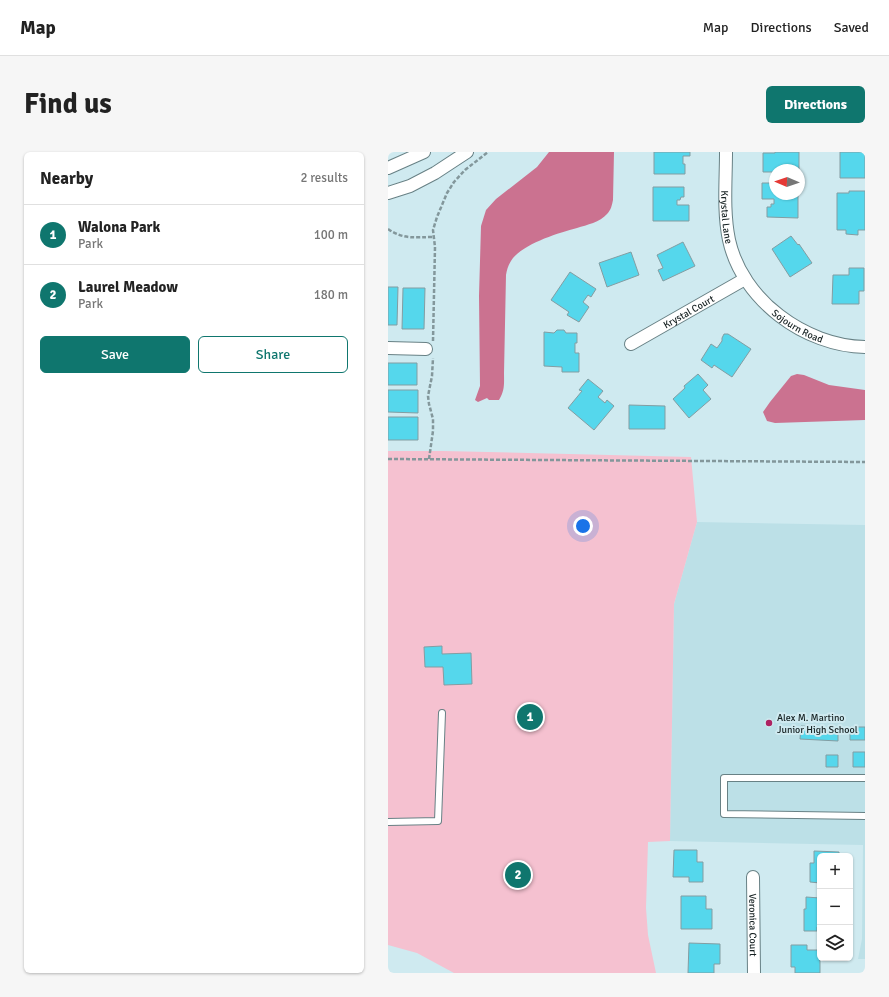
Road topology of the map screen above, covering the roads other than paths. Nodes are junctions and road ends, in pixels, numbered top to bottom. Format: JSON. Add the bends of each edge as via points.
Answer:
{"nodes":[{"id":1,"x":424,"y":152,"type":"edge"},
{"id":2,"x":467,"y":152,"type":"edge"},
{"id":3,"x":726,"y":152,"type":"edge"},
{"id":4,"x":388,"y":168,"type":"edge"},
{"id":5,"x":388,"y":193,"type":"edge"},
{"id":6,"x":745,"y":279,"type":"junction"},
{"id":7,"x":631,"y":344,"type":"dead end"},
{"id":8,"x":865,"y":347,"type":"edge"},
{"id":9,"x":388,"y":348,"type":"edge"},
{"id":10,"x":430,"y":350,"type":"road end"},
{"id":11,"x":442,"y":713,"type":"dead end"},
{"id":12,"x":865,"y":778,"type":"edge"},
{"id":13,"x":865,"y":816,"type":"edge"},
{"id":14,"x":388,"y":822,"type":"edge"},
{"id":15,"x":753,"y":877,"type":"dead end"},
{"id":16,"x":754,"y":973,"type":"edge"}],
"edges":[{"from":1,"to":4,"type":"street"},
{"from":2,"to":5,"type":"street","via":[[410,186]]},
{"from":3,"to":6,"type":"street","name":"Krystal Lane","via":[[725,213],[729,241]]},
{"from":6,"to":7,"type":"street","name":"Krystal Court"},
{"from":6,"to":8,"type":"street","name":"Sojourn Road","via":[[774,312],[792,325],[835,344]]},
{"from":9,"to":10,"type":"street"},
{"from":11,"to":14,"type":"lane","via":[[438,821]]},
{"from":12,"to":13,"type":"lane","via":[[724,778],[724,814]]},
{"from":15,"to":16,"type":"street","name":"Veronica Court"}]}
